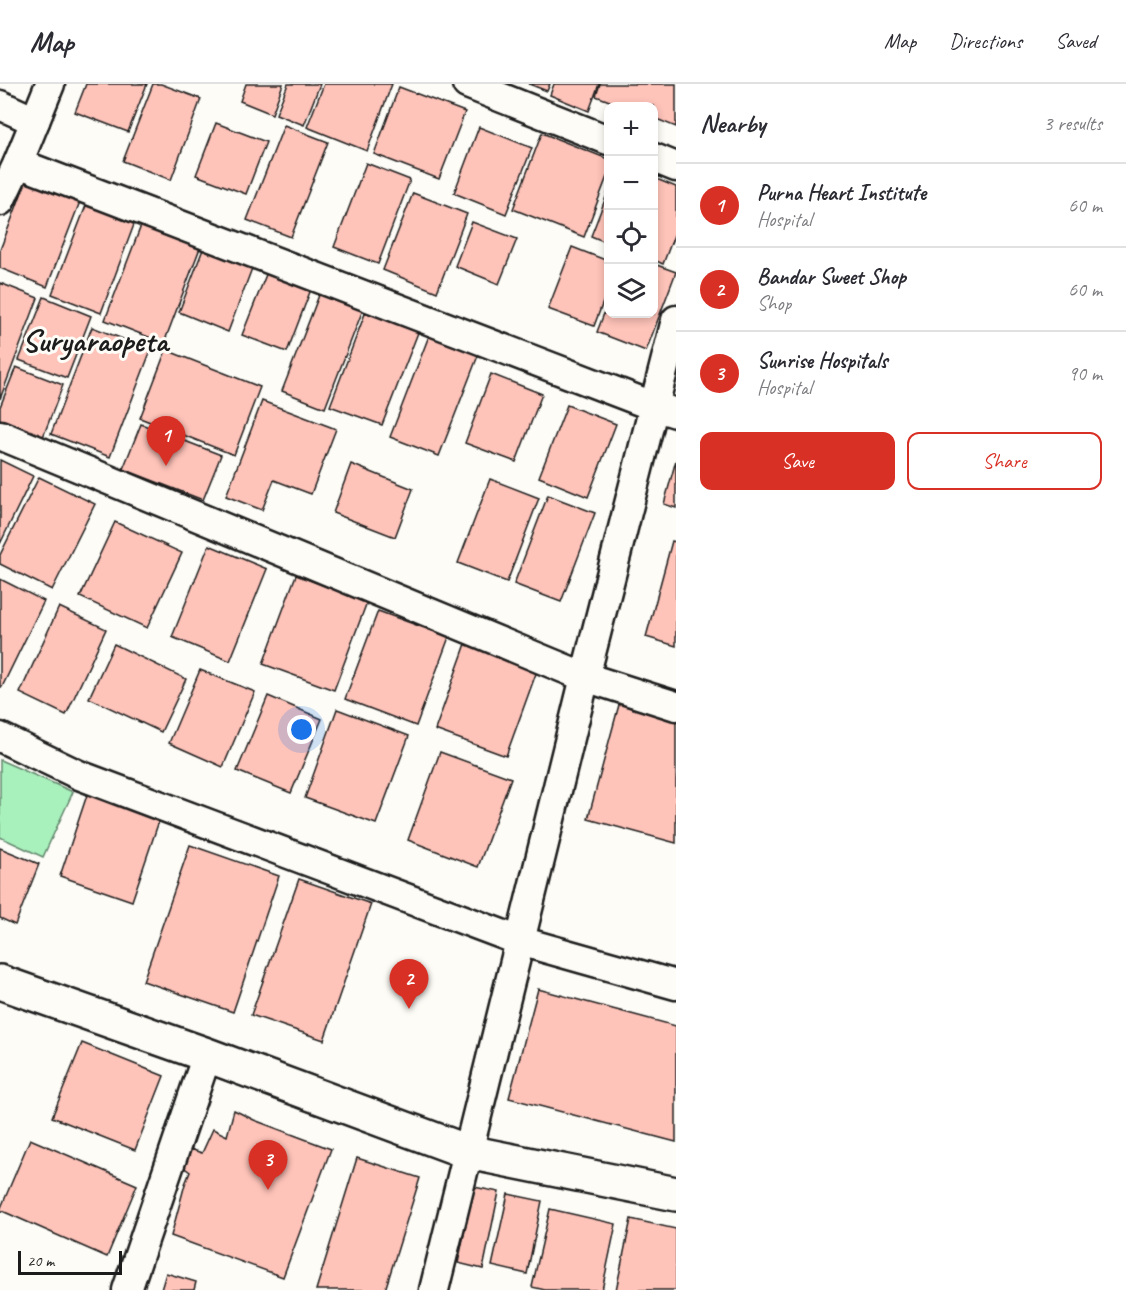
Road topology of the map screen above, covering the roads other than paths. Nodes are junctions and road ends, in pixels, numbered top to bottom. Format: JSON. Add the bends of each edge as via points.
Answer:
{"nodes":[{"id":1,"x":50,"y":84,"type":"edge"},
{"id":2,"x":467,"y":84,"type":"edge"},
{"id":3,"x":0,"y":105,"type":"edge"},
{"id":4,"x":35,"y":122,"type":"junction"},
{"id":5,"x":604,"y":138,"type":"edge"},
{"id":6,"x":658,"y":160,"type":"edge"},
{"id":7,"x":18,"y":163,"type":"junction"},
{"id":8,"x":676,"y":167,"type":"edge"},
{"id":9,"x":0,"y":201,"type":"edge"},
{"id":10,"x":676,"y":321,"type":"edge"},
{"id":11,"x":665,"y":410,"type":"edge"},
{"id":12,"x":0,"y":435,"type":"edge"},
{"id":13,"x":585,"y":677,"type":"junction"},
{"id":14,"x":676,"y":706,"type":"edge"},
{"id":15,"x":0,"y":737,"type":"edge"},
{"id":16,"x":520,"y":940,"type":"junction"},
{"id":17,"x":0,"y":982,"type":"edge"},
{"id":18,"x":676,"y":985,"type":"edge"},
{"id":19,"x":207,"y":1055,"type":"junction"},
{"id":20,"x":468,"y":1152,"type":"junction"},
{"id":21,"x":676,"y":1194,"type":"edge"},
{"id":22,"x":127,"y":1290,"type":"edge"},
{"id":23,"x":434,"y":1290,"type":"edge"}],
"edges":[{"from":1,"to":4,"type":"street"},
{"from":2,"to":5,"type":"street"},
{"from":3,"to":4,"type":"street"},
{"from":4,"to":7,"type":"street"},
{"from":6,"to":8,"type":"street"},
{"from":7,"to":9,"type":"street"},
{"from":7,"to":11,"type":"street"},
{"from":10,"to":11,"type":"street"},
{"from":11,"to":13,"type":"street"},
{"from":12,"to":13,"type":"street"},
{"from":13,"to":14,"type":"street"},
{"from":13,"to":16,"type":"street"},
{"from":15,"to":16,"type":"street","via":[[79,775]]},
{"from":16,"to":18,"type":"street"},
{"from":16,"to":20,"type":"street"},
{"from":17,"to":19,"type":"street"},
{"from":19,"to":20,"type":"street"},
{"from":19,"to":22,"type":"street"},
{"from":20,"to":21,"type":"street"},
{"from":20,"to":23,"type":"street"}]}
